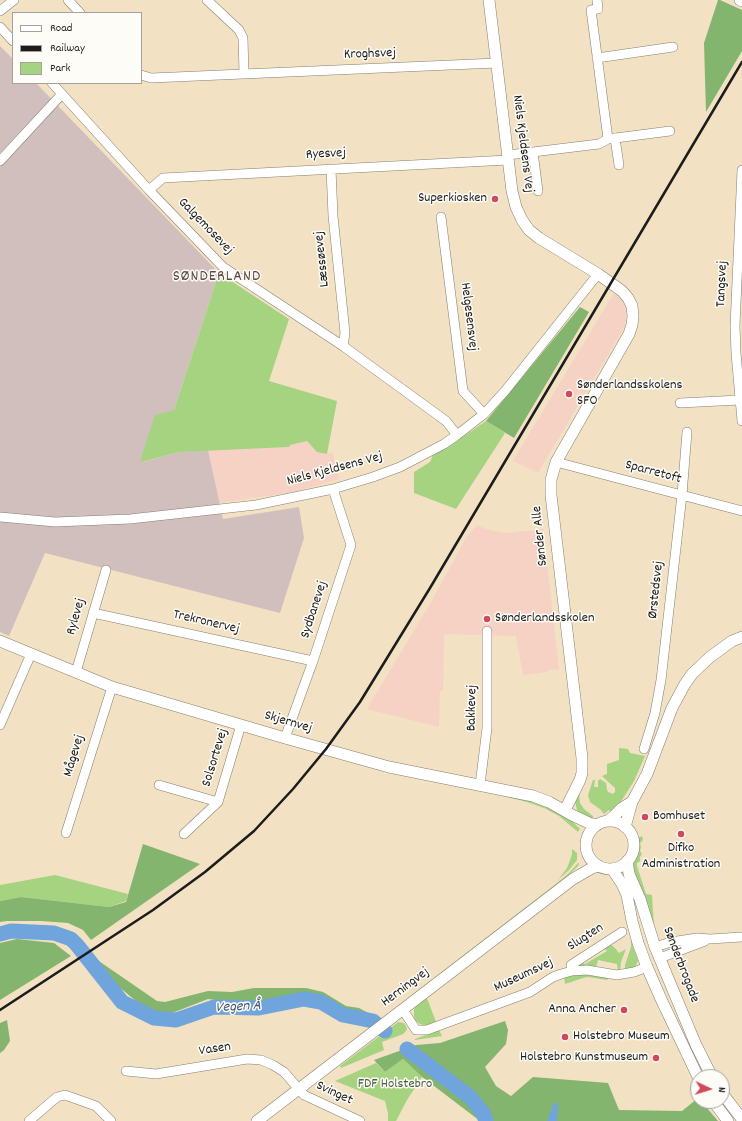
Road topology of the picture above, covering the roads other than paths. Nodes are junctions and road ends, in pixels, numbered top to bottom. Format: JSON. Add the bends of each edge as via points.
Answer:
{"nodes":[{"id":1,"x":14,"y":0,"type":"edge"},
{"id":2,"x":68,"y":0,"type":"edge"},
{"id":3,"x":207,"y":0,"type":"edge"},
{"id":4,"x":489,"y":0,"type":"edge"},
{"id":5,"x":597,"y":0,"type":"edge"},
{"id":6,"x":0,"y":11,"type":"edge"},
{"id":7,"x":79,"y":12,"type":"edge"},
{"id":8,"x":0,"y":27,"type":"edge"},
{"id":9,"x":12,"y":40,"type":"edge"},
{"id":10,"x":673,"y":47,"type":"dead end"},
{"id":11,"x":598,"y":58,"type":"junction"},
{"id":12,"x":497,"y":63,"type":"junction"},
{"id":13,"x":244,"y":74,"type":"junction"},
{"id":14,"x":142,"y":75,"type":"edge"},
{"id":15,"x":53,"y":84,"type":"edge"},
{"id":16,"x":62,"y":94,"type":"junction"},
{"id":17,"x":670,"y":131,"type":"dead end"},
{"id":18,"x":612,"y":139,"type":"junction"},
{"id":19,"x":533,"y":152,"type":"junction"},
{"id":20,"x":508,"y":158,"type":"junction"},
{"id":21,"x":0,"y":161,"type":"edge"},
{"id":22,"x":619,"y":165,"type":"dead end"},
{"id":23,"x":331,"y":169,"type":"junction"},
{"id":24,"x":742,"y":170,"type":"edge"},
{"id":25,"x":150,"y":190,"type":"junction"},
{"id":26,"x":538,"y":190,"type":"dead end"},
{"id":27,"x":441,"y":217,"type":"dead end"},
{"id":28,"x":598,"y":274,"type":"junction"},
{"id":29,"x":611,"y":282,"type":"joint"},
{"id":30,"x":343,"y":346,"type":"junction"},
{"id":31,"x":740,"y":400,"type":"junction"},
{"id":32,"x":680,"y":403,"type":"dead end"},
{"id":33,"x":484,"y":414,"type":"junction"},
{"id":34,"x":742,"y":421,"type":"edge"},
{"id":35,"x":687,"y":432,"type":"dead end"},
{"id":36,"x":457,"y":435,"type":"junction"},
{"id":37,"x":556,"y":462,"type":"junction"},
{"id":38,"x":333,"y":489,"type":"junction"},
{"id":39,"x":682,"y":495,"type":"junction"},
{"id":40,"x":742,"y":511,"type":"edge"},
{"id":41,"x":0,"y":517,"type":"edge"},
{"id":42,"x":106,"y":570,"type":"dead end"},
{"id":43,"x":93,"y":613,"type":"junction"},
{"id":44,"x":487,"y":631,"type":"dead end"},
{"id":45,"x":742,"y":637,"type":"edge"},
{"id":46,"x":0,"y":640,"type":"edge"},
{"id":47,"x":31,"y":654,"type":"junction"},
{"id":48,"x":313,"y":662,"type":"junction"},
{"id":49,"x":76,"y":672,"type":"junction"},
{"id":50,"x":112,"y":687,"type":"junction"},
{"id":51,"x":0,"y":725,"type":"edge"},
{"id":52,"x":241,"y":725,"type":"junction"},
{"id":53,"x":285,"y":738,"type":"junction"},
{"id":54,"x":644,"y":749,"type":"dead end"},
{"id":55,"x":159,"y":785,"type":"dead end"},
{"id":56,"x":480,"y":786,"type":"junction"},
{"id":57,"x":218,"y":802,"type":"junction"},
{"id":58,"x":632,"y":802,"type":"junction"},
{"id":59,"x":568,"y":812,"type":"junction"},
{"id":60,"x":607,"y":821,"type":"junction"},
{"id":61,"x":625,"y":827,"type":"junction"},
{"id":62,"x":66,"y":833,"type":"dead end"},
{"id":63,"x":184,"y":834,"type":"dead end"},
{"id":64,"x":587,"y":835,"type":"junction"},
{"id":65,"x":587,"y":852,"type":"junction"},
{"id":66,"x":627,"y":861,"type":"junction"},
{"id":67,"x":597,"y":866,"type":"junction"},
{"id":68,"x":612,"y":868,"type":"junction"},
{"id":69,"x":573,"y":879,"type":"junction"},
{"id":70,"x":627,"y":895,"type":"junction"},
{"id":71,"x":622,"y":932,"type":"dead end"},
{"id":72,"x":742,"y":937,"type":"edge"},
{"id":73,"x":656,"y":954,"type":"junction"},
{"id":74,"x":648,"y":967,"type":"junction"},
{"id":75,"x":572,"y":971,"type":"junction"},
{"id":76,"x":403,"y":1010,"type":"junction"},
{"id":77,"x":677,"y":1034,"type":"junction"},
{"id":78,"x":694,"y":1069,"type":"edge"},
{"id":79,"x":708,"y":1069,"type":"edge"},
{"id":80,"x":126,"y":1072,"type":"dead end"},
{"id":81,"x":299,"y":1089,"type":"junction"},
{"id":82,"x":730,"y":1103,"type":"edge"},
{"id":83,"x":719,"y":1109,"type":"edge"},
{"id":84,"x":742,"y":1118,"type":"edge"},
{"id":85,"x":30,"y":1121,"type":"edge"},
{"id":86,"x":111,"y":1121,"type":"edge"},
{"id":87,"x":257,"y":1121,"type":"edge"},
{"id":88,"x":360,"y":1121,"type":"edge"},
{"id":89,"x":728,"y":1121,"type":"edge"}],
"edges":[{"from":1,"to":6,"type":"street"},
{"from":2,"to":7,"type":"street"},
{"from":3,"to":13,"type":"street","via":[[239,30],[243,38]]},
{"from":4,"to":12,"type":"street","name":"Niels Kjeldsens Vej"},
{"from":5,"to":11,"type":"street","via":[[598,9],[591,10]]},
{"from":8,"to":9,"type":"street"},
{"from":10,"to":11,"type":"street"},
{"from":11,"to":18,"type":"street"},
{"from":12,"to":13,"type":"street","name":"Kroghsvej"},
{"from":12,"to":20,"type":"street","name":"Niels Kjeldsens Vej"},
{"from":13,"to":14,"type":"street","name":"Kroghsvej","via":[[151,78]]},
{"from":15,"to":16,"type":"street","name":"Galgemosevej"},
{"from":16,"to":21,"type":"street"},
{"from":16,"to":25,"type":"street","name":"Galgemosevej"},
{"from":17,"to":18,"type":"street","name":"Ryesvej"},
{"from":18,"to":19,"type":"street","name":"Ryesvej","via":[[599,144]]},
{"from":18,"to":22,"type":"street"},
{"from":19,"to":20,"type":"street","name":"Ryesvej"},
{"from":19,"to":26,"type":"street"},
{"from":20,"to":23,"type":"street","name":"Ryesvej"},
{"from":20,"to":28,"type":"street","name":"Niels Kjeldsens Vej","via":[[516,207],[529,230]]},
{"from":23,"to":25,"type":"street","name":"Ryesvej","via":[[163,178]]},
{"from":23,"to":30,"type":"street","name":"Læssøevej","via":[[333,216],[345,333]]},
{"from":24,"to":31,"type":"street","name":"Tangsvej","via":[[735,326]]},
{"from":25,"to":30,"type":"street","name":"Galgemosevej","via":[[223,267]]},
{"from":27,"to":33,"type":"street","name":"Helgesensvej","via":[[464,391]]},
{"from":28,"to":29,"type":"street","name":"Niels Kjeldsens Vej"},
{"from":28,"to":33,"type":"street","name":"Niels Kjeldsens Vej"},
{"from":29,"to":37,"type":"street","name":"Sønder Alle","via":[[622,291],[632,306],[632,325]]},
{"from":30,"to":36,"type":"street","name":"Galgemosevej","via":[[446,421]]},
{"from":31,"to":32,"type":"street"},
{"from":31,"to":34,"type":"street","name":"Tangsvej"},
{"from":33,"to":36,"type":"street","name":"Niels Kjeldsens Vej"},
{"from":35,"to":39,"type":"street","name":"Ørstedsvej"},
{"from":36,"to":38,"type":"street","name":"Niels Kjeldsens Vej","via":[[400,467]]},
{"from":37,"to":39,"type":"street","name":"Sparretoft"},
{"from":37,"to":59,"type":"street","name":"Sønder Alle","via":[[551,480],[551,495],[582,765],[580,780]]},
{"from":38,"to":41,"type":"street","name":"Niels Kjeldsens Vej","via":[[256,505],[130,519],[55,522]]},
{"from":38,"to":48,"type":"street","name":"Sydbanevej","via":[[351,545]]},
{"from":39,"to":40,"type":"street","name":"Sparretoft"},
{"from":39,"to":54,"type":"street","name":"Ørstedsvej","via":[[661,680],[655,713]]},
{"from":42,"to":43,"type":"street","name":"Rylevej"},
{"from":43,"to":48,"type":"street","name":"Trekronervej"},
{"from":43,"to":49,"type":"street","name":"Rylevej"},
{"from":44,"to":56,"type":"street","name":"Bakkevej","via":[[488,728]]},
{"from":45,"to":58,"type":"street","via":[[710,656],[685,684],[672,708],[647,774]]},
{"from":46,"to":47,"type":"street","name":"Skjernvej"},
{"from":47,"to":49,"type":"street","name":"Skjernvej"},
{"from":47,"to":51,"type":"street"},
{"from":48,"to":53,"type":"street","name":"Sydbanevej"},
{"from":49,"to":50,"type":"street","name":"Skjernvej"},
{"from":50,"to":52,"type":"street","name":"Skjernvej"},
{"from":50,"to":62,"type":"street","name":"Mågevej"},
{"from":52,"to":53,"type":"street","name":"Skjernvej"},
{"from":52,"to":57,"type":"street","name":"Solsortevej"},
{"from":53,"to":56,"type":"street","name":"Skjernvej","via":[[389,767]]},
{"from":55,"to":57,"type":"street"},
{"from":56,"to":59,"type":"street","name":"Skjernvej","via":[[540,798]]},
{"from":57,"to":63,"type":"street","name":"Solsortevej"},
{"from":58,"to":60,"type":"street"},
{"from":58,"to":61,"type":"street"},
{"from":59,"to":60,"type":"street","name":"Skjernvej","via":[[589,822]]},
{"from":59,"to":64,"type":"street","name":"Skjernvej"},
{"from":60,"to":61,"type":"street"},
{"from":60,"to":64,"type":"street"},
{"from":61,"to":66,"type":"street","via":[[634,841],[632,854]]},
{"from":64,"to":65,"type":"street"},
{"from":65,"to":67,"type":"street"},
{"from":65,"to":69,"type":"street","name":"Herningvej"},
{"from":66,"to":68,"type":"street"},
{"from":66,"to":73,"type":"street","name":"Sønderbrogade"},
{"from":67,"to":68,"type":"street"},
{"from":67,"to":69,"type":"street","name":"Herningvej"},
{"from":68,"to":70,"type":"street","name":"Sønderbrogade"},
{"from":69,"to":76,"type":"street","name":"Herningvej"},
{"from":70,"to":73,"type":"street","via":[[644,944],[648,952]]},
{"from":70,"to":74,"type":"street","name":"Sønderbrogade","via":[[636,936]]},
{"from":71,"to":75,"type":"street","name":"Slugten","via":[[571,965]]},
{"from":72,"to":73,"type":"street","via":[[697,938],[671,942]]},
{"from":73,"to":77,"type":"street","via":[[653,964]]},
{"from":73,"to":79,"type":"street","name":"Sønderbrogade"},
{"from":74,"to":75,"type":"street","name":"Museumsvej","via":[[617,975],[586,970]]},
{"from":74,"to":77,"type":"street","name":"Sønderbrogade"},
{"from":75,"to":76,"type":"street","name":"Museumsvej","via":[[553,977],[530,992],[427,1030],[416,1030]]},
{"from":76,"to":81,"type":"street","name":"Herningvej"},
{"from":77,"to":78,"type":"street","name":"Sønderbrogade"},
{"from":80,"to":81,"type":"street","name":"Vasen","via":[[156,1074],[246,1059],[261,1060],[284,1072]]},
{"from":81,"to":87,"type":"street","name":"Herningvej"},
{"from":81,"to":88,"type":"street","name":"Svinget","via":[[312,1100]]},
{"from":82,"to":84,"type":"street"},
{"from":83,"to":89,"type":"street"},
{"from":85,"to":86,"type":"street","via":[[57,1097],[65,1095],[96,1106]]}]}
